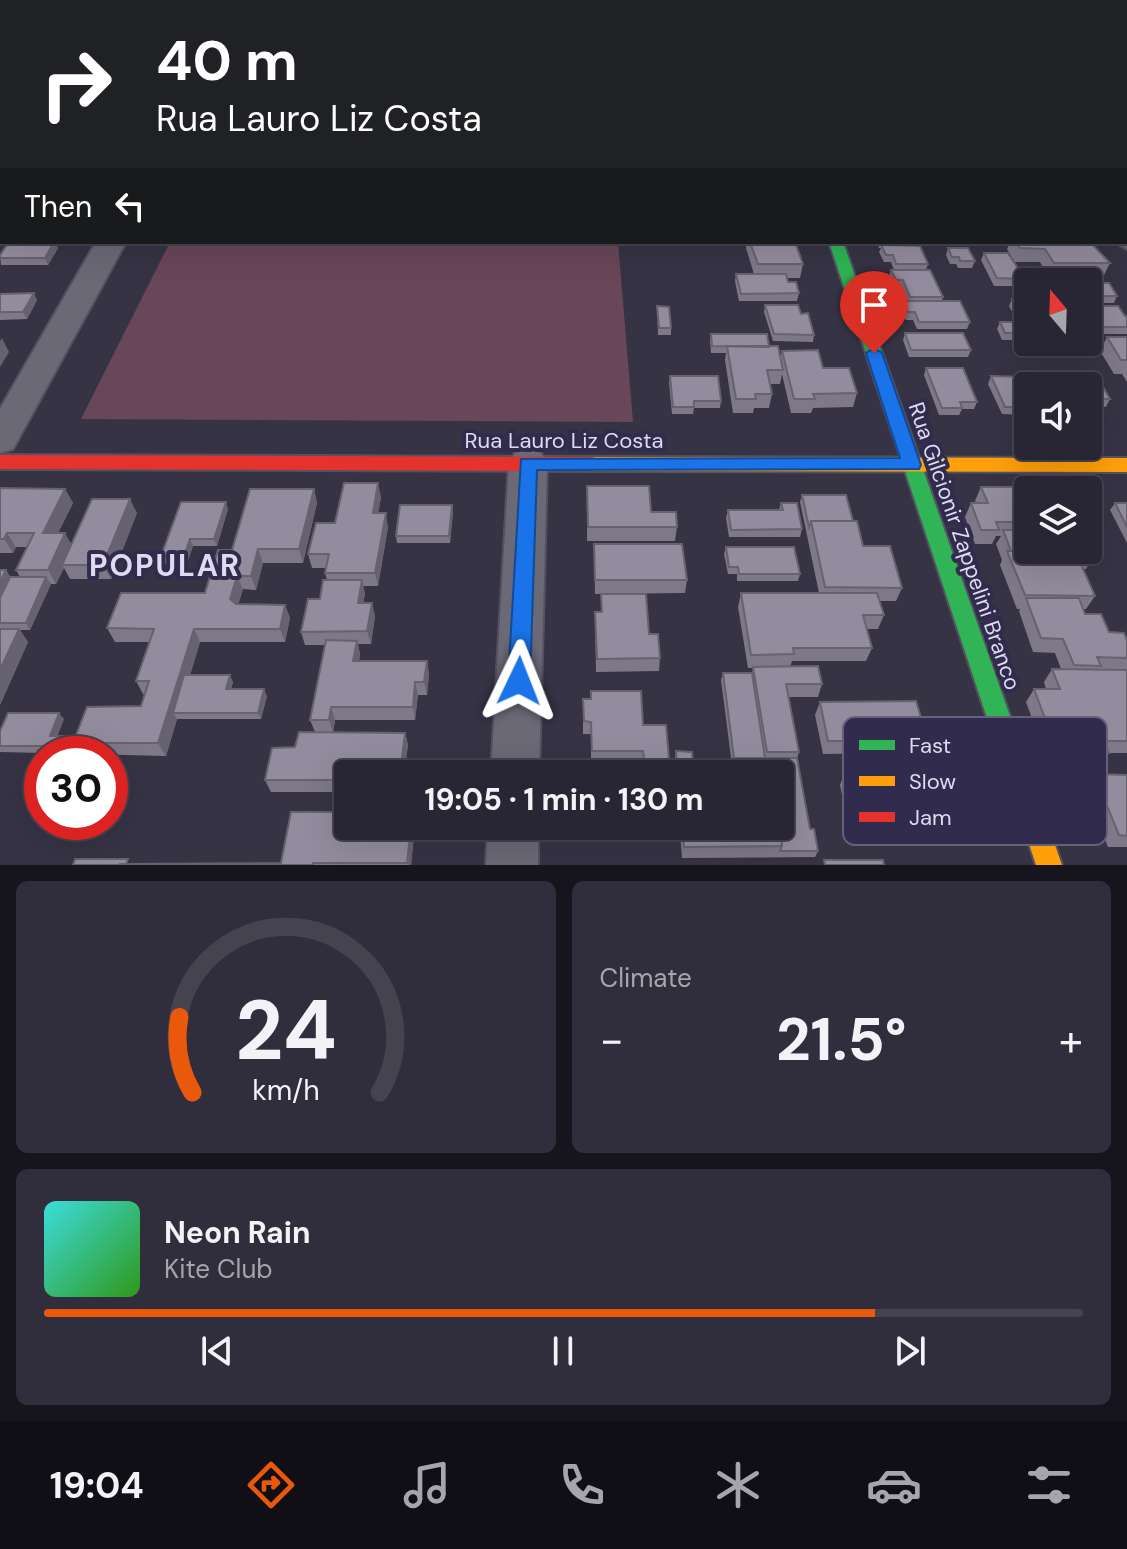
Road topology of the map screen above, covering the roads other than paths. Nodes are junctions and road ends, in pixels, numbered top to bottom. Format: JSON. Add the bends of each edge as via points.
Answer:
{"nodes":[{"id":1,"x":110,"y":244,"type":"edge"},
{"id":2,"x":837,"y":244,"type":"edge"},
{"id":3,"x":0,"y":440,"type":"edge"},
{"id":4,"x":0,"y":462,"type":"edge"},
{"id":5,"x":528,"y":463,"type":"junction"},
{"id":6,"x":912,"y":465,"type":"junction"},
{"id":7,"x":1127,"y":465,"type":"edge"},
{"id":8,"x":998,"y":717,"type":"edge"},
{"id":9,"x":516,"y":760,"type":"edge"},
{"id":10,"x":513,"y":840,"type":"edge"},
{"id":11,"x":1042,"y":845,"type":"edge"},
{"id":12,"x":512,"y":865,"type":"edge"},
{"id":13,"x":1049,"y":865,"type":"edge"}],
"edges":[{"from":1,"to":3,"type":"street"},
{"from":2,"to":6,"type":"street","name":"Rua Gilcionir Zappelini Branco"},
{"from":4,"to":5,"type":"street","name":"Rua Lauro Liz Costa"},
{"from":5,"to":6,"type":"street","name":"Rua Lauro Liz Costa"},
{"from":5,"to":9,"type":"street"},
{"from":6,"to":7,"type":"street","name":"Rua Lauro Liz Costa"},
{"from":6,"to":8,"type":"street","name":"Rua Gilcionir Zappelini Branco"},
{"from":10,"to":12,"type":"street"},
{"from":11,"to":13,"type":"street","name":"Rua Gilcionir Zappelini Branco"}]}
